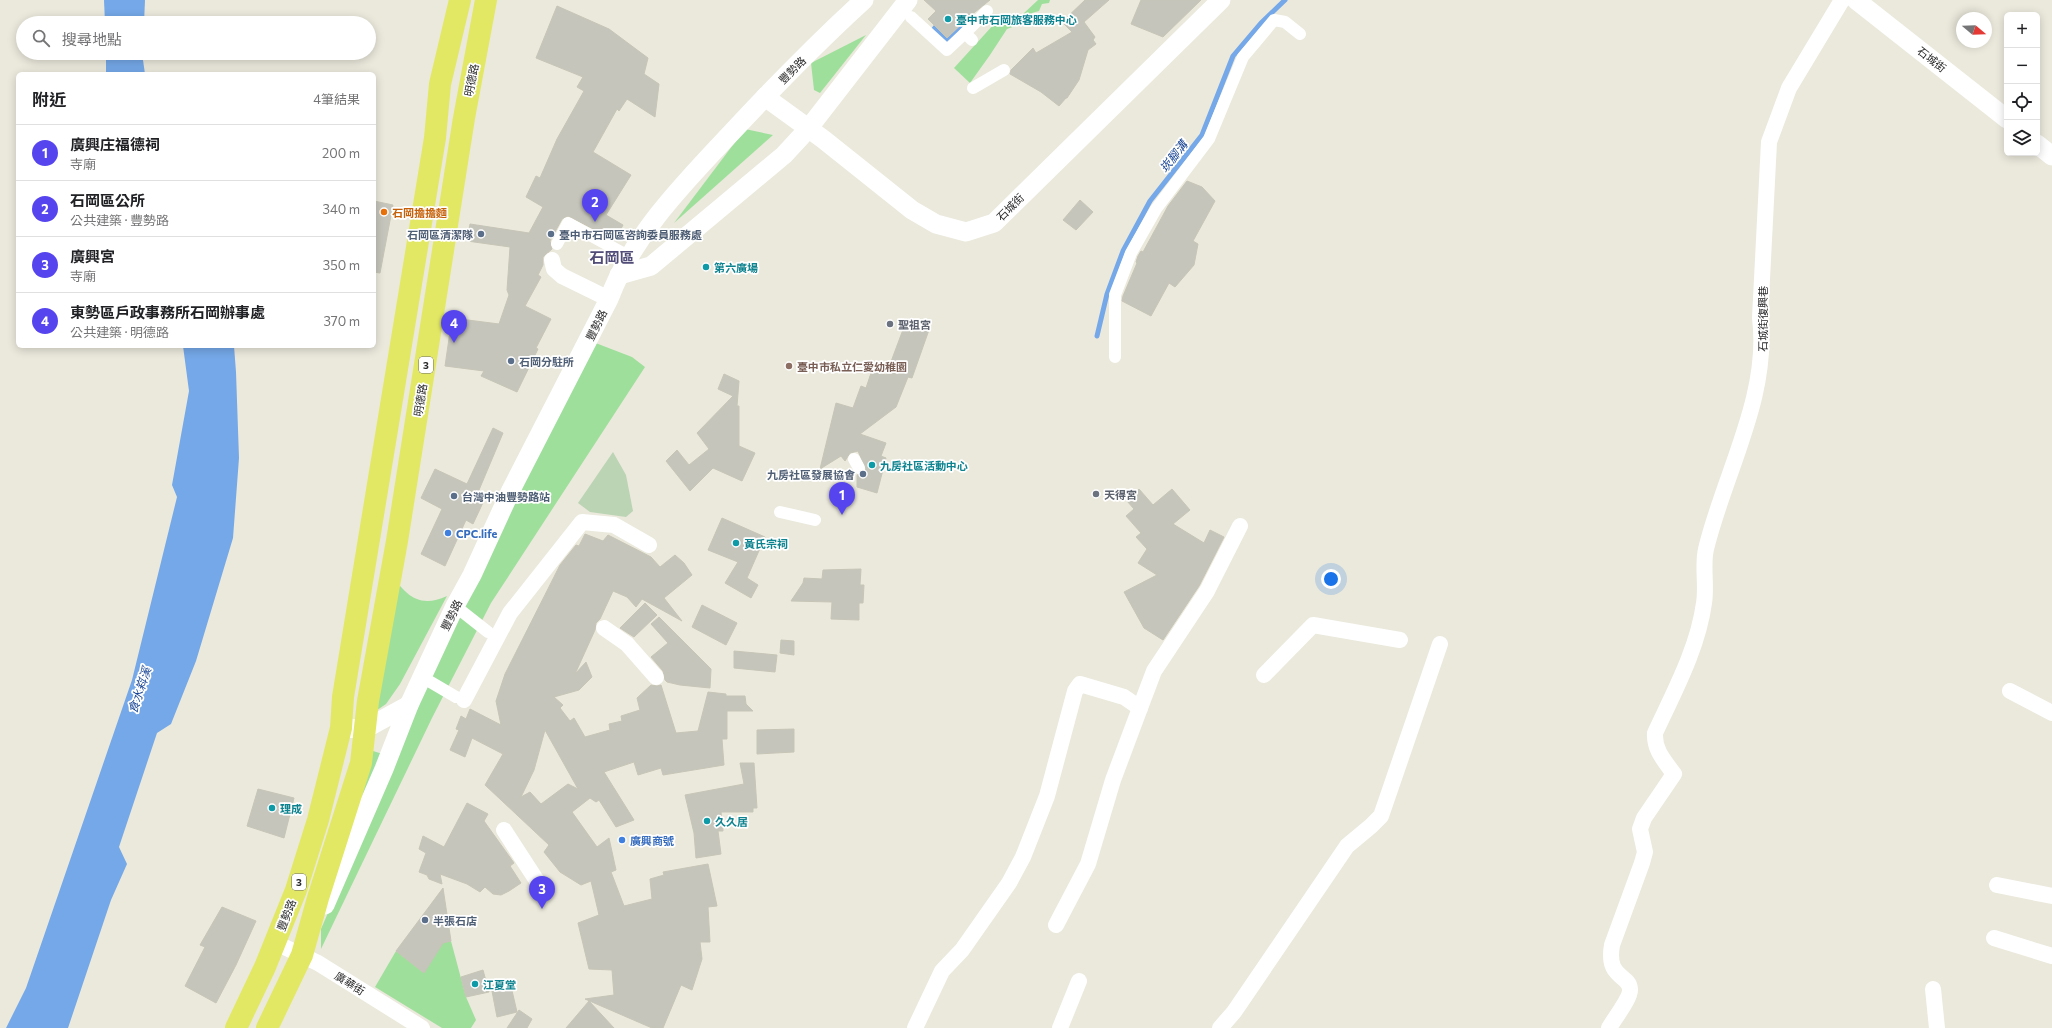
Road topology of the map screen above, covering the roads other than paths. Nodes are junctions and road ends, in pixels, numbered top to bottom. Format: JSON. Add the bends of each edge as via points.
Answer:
{"nodes":[{"id":1,"x":460,"y":0,"type":"edge"},
{"id":2,"x":486,"y":0,"type":"edge"},
{"id":3,"x":864,"y":0,"type":"edge"},
{"id":4,"x":1221,"y":0,"type":"edge"},
{"id":5,"x":1842,"y":0,"type":"edge"},
{"id":6,"x":1856,"y":0,"type":"edge"},
{"id":7,"x":910,"y":8,"type":"edge"},
{"id":8,"x":987,"y":11,"type":"dead end"},
{"id":9,"x":1300,"y":34,"type":"dead end"},
{"id":10,"x":1004,"y":70,"type":"dead end"},
{"id":11,"x":973,"y":88,"type":"dead end"},
{"id":12,"x":765,"y":97,"type":"junction"},
{"id":13,"x":2004,"y":117,"type":"edge"},
{"id":14,"x":808,"y":129,"type":"junction"},
{"id":15,"x":2040,"y":146,"type":"edge"},
{"id":16,"x":2052,"y":156,"type":"edge"},
{"id":17,"x":557,"y":244,"type":"dead end"},
{"id":18,"x":630,"y":257,"type":"junction"},
{"id":19,"x":552,"y":260,"type":"dead end"},
{"id":20,"x":619,"y":275,"type":"junction"},
{"id":21,"x":610,"y":299,"type":"junction"},
{"id":22,"x":1115,"y":357,"type":"dead end"},
{"id":23,"x":780,"y":512,"type":"dead end"},
{"id":24,"x":815,"y":520,"type":"dead end"},
{"id":25,"x":1240,"y":526,"type":"dead end"},
{"id":26,"x":649,"y":545,"type":"dead end"},
{"id":27,"x":455,"y":606,"type":"junction"},
{"id":28,"x":604,"y":628,"type":"dead end"},
{"id":29,"x":489,"y":638,"type":"junction"},
{"id":30,"x":1400,"y":640,"type":"dead end"},
{"id":31,"x":1440,"y":644,"type":"dead end"},
{"id":32,"x":1264,"y":675,"type":"dead end"},
{"id":33,"x":422,"y":677,"type":"junction"},
{"id":34,"x":656,"y":677,"type":"dead end"},
{"id":35,"x":2010,"y":691,"type":"dead end"},
{"id":36,"x":460,"y":698,"type":"joint"},
{"id":37,"x":409,"y":705,"type":"junction"},
{"id":38,"x":1140,"y":708,"type":"junction"},
{"id":39,"x":2052,"y":713,"type":"edge"},
{"id":40,"x":341,"y":728,"type":"junction"},
{"id":41,"x":365,"y":729,"type":"junction"},
{"id":42,"x":504,"y":830,"type":"dead end"},
{"id":43,"x":539,"y":884,"type":"dead end"},
{"id":44,"x":1997,"y":885,"type":"dead end"},
{"id":45,"x":2052,"y":896,"type":"edge"},
{"id":46,"x":1056,"y":926,"type":"dead end"},
{"id":47,"x":1994,"y":938,"type":"dead end"},
{"id":48,"x":276,"y":943,"type":"junction"},
{"id":49,"x":302,"y":955,"type":"junction"},
{"id":50,"x":2052,"y":956,"type":"edge"},
{"id":51,"x":1079,"y":981,"type":"dead end"},
{"id":52,"x":1933,"y":989,"type":"dead end"},
{"id":53,"x":236,"y":1028,"type":"edge"},
{"id":54,"x":267,"y":1028,"type":"edge"},
{"id":55,"x":422,"y":1028,"type":"edge"},
{"id":56,"x":915,"y":1028,"type":"edge"},
{"id":57,"x":1060,"y":1028,"type":"edge"},
{"id":58,"x":1220,"y":1028,"type":"edge"},
{"id":59,"x":1609,"y":1028,"type":"edge"},
{"id":60,"x":1937,"y":1028,"type":"edge"}],
"edges":[{"from":1,"to":40,"type":"main road","number":"3","via":[[440,84],[434,138],[343,697]]},
{"from":2,"to":41,"type":"main road","name":"明德路","number":"3","via":[[464,118]]},
{"from":3,"to":12,"type":"street","name":"豐勢路"},
{"from":4,"to":14,"type":"street","name":"石城街","via":[[994,223],[966,232],[936,224],[912,210]]},
{"from":5,"to":59,"type":"street","name":"石城街復興巷","via":[[1789,88],[1769,142],[1760,318],[1762,359],[1751,407],[1706,550],[1704,603],[1695,641],[1655,733],[1654,743],[1658,753],[1674,774],[1644,818],[1640,829],[1644,858],[1610,955],[1615,973],[1628,982],[1630,988]]},
{"from":6,"to":13,"type":"street","name":"石城街"},
{"from":7,"to":8,"type":"street","via":[[947,50],[968,36]]},
{"from":7,"to":14,"type":"street"},
{"from":9,"to":22,"type":"street","via":[[1285,22],[1274,20],[1243,57],[1209,139],[1156,209],[1131,253],[1114,295]]},
{"from":10,"to":11,"type":"street"},
{"from":12,"to":14,"type":"street","name":"石城街"},
{"from":12,"to":18,"type":"street","name":"豐勢路","via":[[691,176],[652,224]]},
{"from":14,"to":20,"type":"street","via":[[784,154],[651,266]]},
{"from":15,"to":16,"type":"street"},
{"from":17,"to":18,"type":"street","via":[[568,223]]},
{"from":18,"to":20,"type":"street","name":"豐勢路"},
{"from":19,"to":21,"type":"street","via":[[554,269],[562,276]]},
{"from":20,"to":21,"type":"street","name":"豐勢路"},
{"from":21,"to":27,"type":"street","name":"豐勢路","via":[[511,490]]},
{"from":23,"to":24,"type":"street"},
{"from":25,"to":38,"type":"street","via":[[1207,591],[1154,671]]},
{"from":26,"to":29,"type":"street","via":[[614,525],[582,522]]},
{"from":27,"to":29,"type":"street"},
{"from":27,"to":33,"type":"street","name":"豐勢路"},
{"from":28,"to":34,"type":"street","via":[[627,644]]},
{"from":29,"to":36,"type":"street"},
{"from":30,"to":32,"type":"street","via":[[1313,625]]},
{"from":31,"to":58,"type":"street","via":[[1381,816],[1347,846],[1234,1012]]},
{"from":33,"to":36,"type":"street"},
{"from":33,"to":37,"type":"street","name":"豐勢路"},
{"from":35,"to":39,"type":"street"},
{"from":37,"to":41,"type":"street"},
{"from":37,"to":49,"type":"street","name":"豐勢路","via":[[384,769]]},
{"from":38,"to":46,"type":"street","via":[[1113,780],[1088,864]]},
{"from":38,"to":56,"type":"street","via":[[1124,697],[1080,684],[1075,691],[1047,796],[1023,857],[1009,883],[962,950],[942,971]]},
{"from":40,"to":41,"type":"street"},
{"from":40,"to":48,"type":"main road","name":"豐勢路","number":"3","via":[[318,820]]},
{"from":41,"to":49,"type":"main road","name":"豐勢路","number":"3","via":[[361,763]]},
{"from":42,"to":43,"type":"street"},
{"from":44,"to":45,"type":"street"},
{"from":47,"to":50,"type":"street"},
{"from":48,"to":49,"type":"street","name":"廣華街"},
{"from":48,"to":53,"type":"main road","name":"豐勢路","number":"3"},
{"from":49,"to":54,"type":"main road","name":"豐勢路","number":"3"},
{"from":49,"to":55,"type":"street","name":"廣華街","via":[[324,966]]},
{"from":51,"to":57,"type":"street"},
{"from":52,"to":60,"type":"street"}]}
